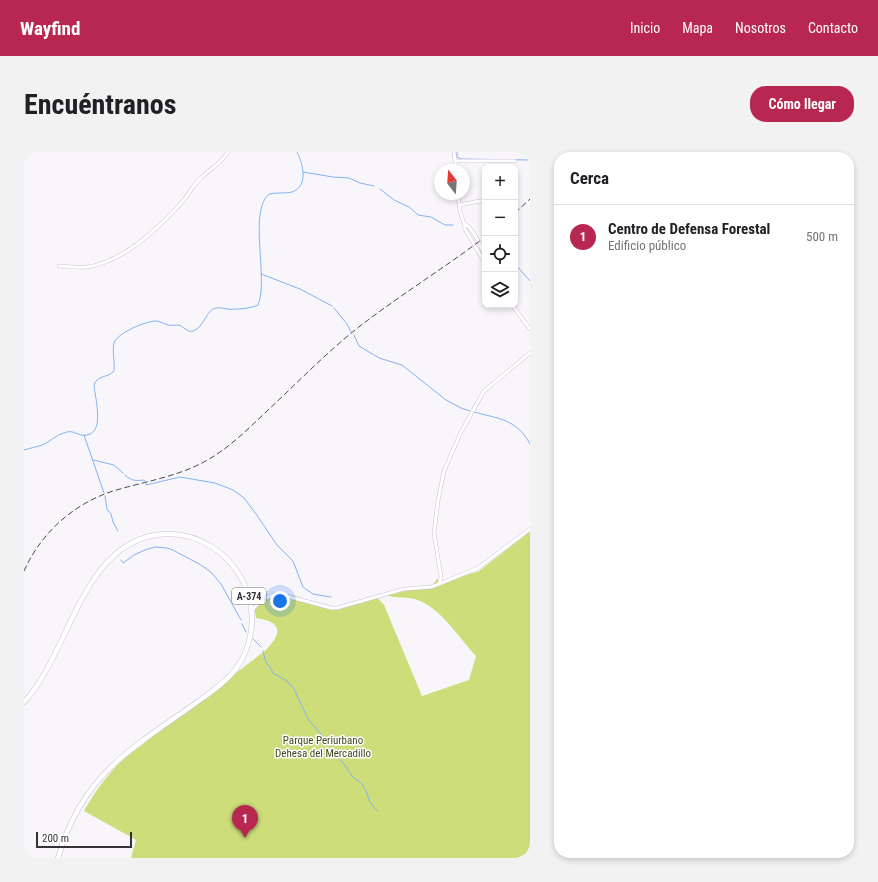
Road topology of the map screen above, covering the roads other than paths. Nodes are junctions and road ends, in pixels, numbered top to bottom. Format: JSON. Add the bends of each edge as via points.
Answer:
{"nodes":[{"id":1,"x":228,"y":152,"type":"edge"},
{"id":2,"x":454,"y":152,"type":"edge"},
{"id":3,"x":455,"y":161,"type":"junction"},
{"id":4,"x":515,"y":161,"type":"dead end"},
{"id":5,"x":455,"y":164,"type":"edge"},
{"id":6,"x":458,"y":200,"type":"edge"},
{"id":7,"x":482,"y":201,"type":"edge"},
{"id":8,"x":459,"y":206,"type":"junction"},
{"id":9,"x":464,"y":223,"type":"junction"},
{"id":10,"x":482,"y":250,"type":"edge"},
{"id":11,"x":482,"y":258,"type":"edge"},
{"id":12,"x":59,"y":266,"type":"dead end"},
{"id":13,"x":514,"y":308,"type":"edge"},
{"id":14,"x":530,"y":329,"type":"edge"},
{"id":15,"x":530,"y":353,"type":"edge"},
{"id":16,"x":530,"y":529,"type":"edge"},
{"id":17,"x":439,"y":584,"type":"junction"},
{"id":18,"x":252,"y":610,"type":"junction"},
{"id":19,"x":24,"y":702,"type":"edge"},
{"id":20,"x":58,"y":858,"type":"edge"}],
"edges":[{"from":1,"to":12,"type":"street","via":[[200,179],[183,201],[138,244],[99,264],[86,267]]},
{"from":2,"to":3,"type":"street"},
{"from":3,"to":4,"type":"street"},
{"from":3,"to":5,"type":"street"},
{"from":6,"to":8,"type":"street"},
{"from":7,"to":8,"type":"street"},
{"from":8,"to":9,"type":"street"},
{"from":9,"to":10,"type":"street","via":[[478,240]]},
{"from":9,"to":11,"type":"street","via":[[465,230]]},
{"from":13,"to":14,"type":"street"},
{"from":15,"to":17,"type":"street","via":[[484,391],[461,432],[444,471],[434,533],[441,577]]},
{"from":16,"to":17,"type":"street","via":[[478,568]]},
{"from":17,"to":18,"type":"street","via":[[404,589],[337,608],[279,594],[267,596]]},
{"from":18,"to":19,"type":"main road","number":"A-374","via":[[246,586],[239,573],[214,548],[197,539],[177,534],[159,534],[139,539],[111,558],[96,575],[43,675]]},
{"from":18,"to":20,"type":"main road","number":"A-374","via":[[249,640],[236,669],[221,685],[134,747],[110,768],[78,807],[64,837]]}]}
